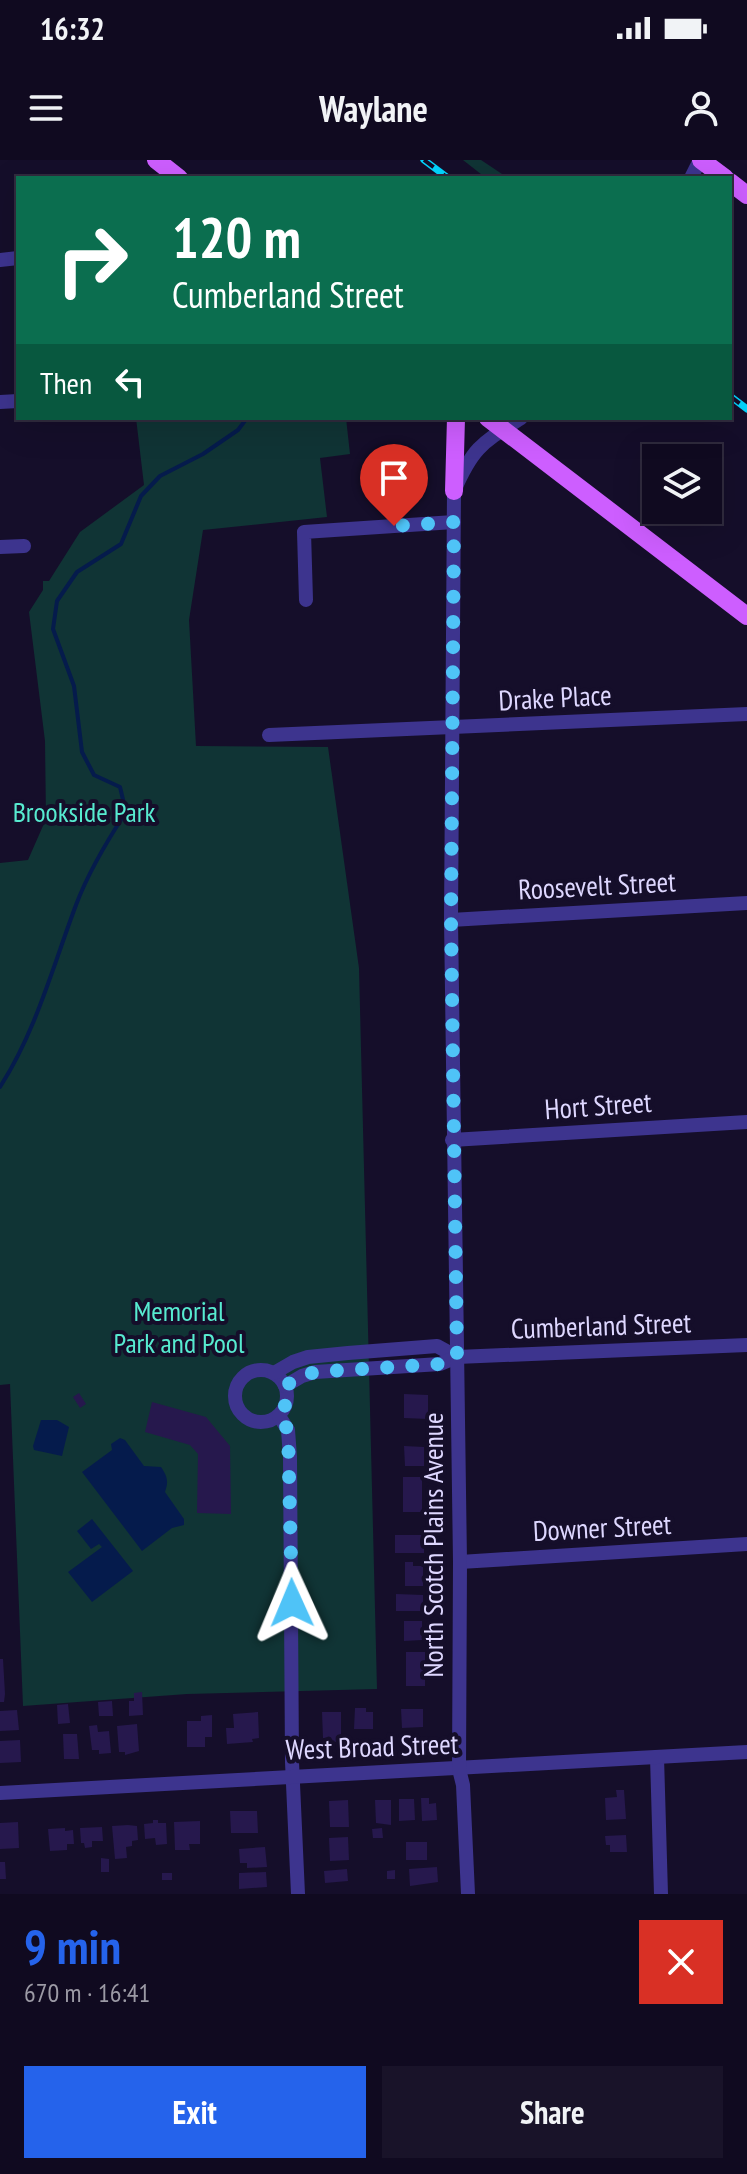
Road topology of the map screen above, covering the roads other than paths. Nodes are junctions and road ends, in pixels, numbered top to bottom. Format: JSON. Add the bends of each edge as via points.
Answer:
{"nodes":[{"id":1,"x":156,"y":160,"type":"edge"},
{"id":2,"x":701,"y":160,"type":"edge"},
{"id":3,"x":176,"y":176,"type":"edge"},
{"id":4,"x":722,"y":176,"type":"edge"},
{"id":5,"x":456,"y":420,"type":"edge"},
{"id":6,"x":496,"y":424,"type":"edge"},
{"id":7,"x":454,"y":491,"type":"junction"},
{"id":8,"x":454,"y":522,"type":"junction"},
{"id":9,"x":24,"y":546,"type":"dead end"},
{"id":10,"x":0,"y":547,"type":"edge"},
{"id":11,"x":306,"y":600,"type":"dead end"},
{"id":12,"x":747,"y":616,"type":"edge"},
{"id":13,"x":747,"y":714,"type":"edge"},
{"id":14,"x":451,"y":728,"type":"junction"},
{"id":15,"x":269,"y":735,"type":"dead end"},
{"id":16,"x":747,"y":903,"type":"edge"},
{"id":17,"x":451,"y":920,"type":"junction"},
{"id":18,"x":747,"y":1122,"type":"edge"},
{"id":19,"x":452,"y":1140,"type":"junction"},
{"id":20,"x":747,"y":1345,"type":"edge"},
{"id":21,"x":457,"y":1357,"type":"junction"},
{"id":22,"x":274,"y":1373,"type":"junction"},
{"id":23,"x":285,"y":1386,"type":"junction"},
{"id":24,"x":279,"y":1416,"type":"junction"},
{"id":25,"x":747,"y":1544,"type":"edge"},
{"id":26,"x":460,"y":1562,"type":"junction"},
{"id":27,"x":747,"y":1752,"type":"edge"},
{"id":28,"x":657,"y":1757,"type":"junction"},
{"id":29,"x":459,"y":1769,"type":"junction"},
{"id":30,"x":293,"y":1775,"type":"junction"},
{"id":31,"x":0,"y":1793,"type":"edge"},
{"id":32,"x":298,"y":1894,"type":"edge"},
{"id":33,"x":468,"y":1894,"type":"edge"},
{"id":34,"x":661,"y":1894,"type":"edge"}],
"edges":[{"from":1,"to":3,"type":"main road"},
{"from":2,"to":4,"type":"main road"},
{"from":5,"to":7,"type":"main road"},
{"from":6,"to":7,"type":"street","name":"North Scotch Plains Avenue"},
{"from":6,"to":12,"type":"main road"},
{"from":7,"to":8,"type":"street","name":"North Scotch Plains Avenue"},
{"from":8,"to":11,"type":"street","via":[[304,532]]},
{"from":8,"to":14,"type":"street","name":"North Scotch Plains Avenue"},
{"from":9,"to":10,"type":"street"},
{"from":13,"to":14,"type":"street","name":"Drake Place"},
{"from":14,"to":15,"type":"street","name":"Drake Place"},
{"from":14,"to":17,"type":"street","name":"North Scotch Plains Avenue"},
{"from":16,"to":17,"type":"street","name":"Roosevelt Street"},
{"from":17,"to":19,"type":"street","name":"North Scotch Plains Avenue"},
{"from":18,"to":19,"type":"street","name":"Hort Street"},
{"from":19,"to":21,"type":"street","name":"North Scotch Plains Avenue"},
{"from":20,"to":21,"type":"street","name":"Cumberland Street"},
{"from":21,"to":22,"type":"street","name":"Cumberland Street","via":[[437,1346],[348,1353],[308,1357]]},
{"from":21,"to":23,"type":"street","name":"Cumberland Street","via":[[440,1364],[315,1372]]},
{"from":21,"to":26,"type":"street","name":"North Scotch Plains Avenue"},
{"from":22,"to":23,"type":"street"},
{"from":22,"to":24,"type":"street","via":[[259,1370],[244,1376],[234,1398],[247,1419],[264,1423]]},
{"from":23,"to":24,"type":"street","via":[[287,1402]]},
{"from":24,"to":30,"type":"street","via":[[288,1430],[290,1457]]},
{"from":25,"to":26,"type":"street","name":"Downer Street"},
{"from":26,"to":29,"type":"street","name":"North Scotch Plains Avenue"},
{"from":27,"to":28,"type":"street","name":"West Broad Street"},
{"from":28,"to":29,"type":"street","name":"West Broad Street"},
{"from":28,"to":34,"type":"street"},
{"from":29,"to":30,"type":"street","name":"West Broad Street"},
{"from":29,"to":33,"type":"street","name":"North Scotch Plains Avenue"},
{"from":30,"to":31,"type":"street","name":"West Broad Street"},
{"from":30,"to":32,"type":"street"}]}
